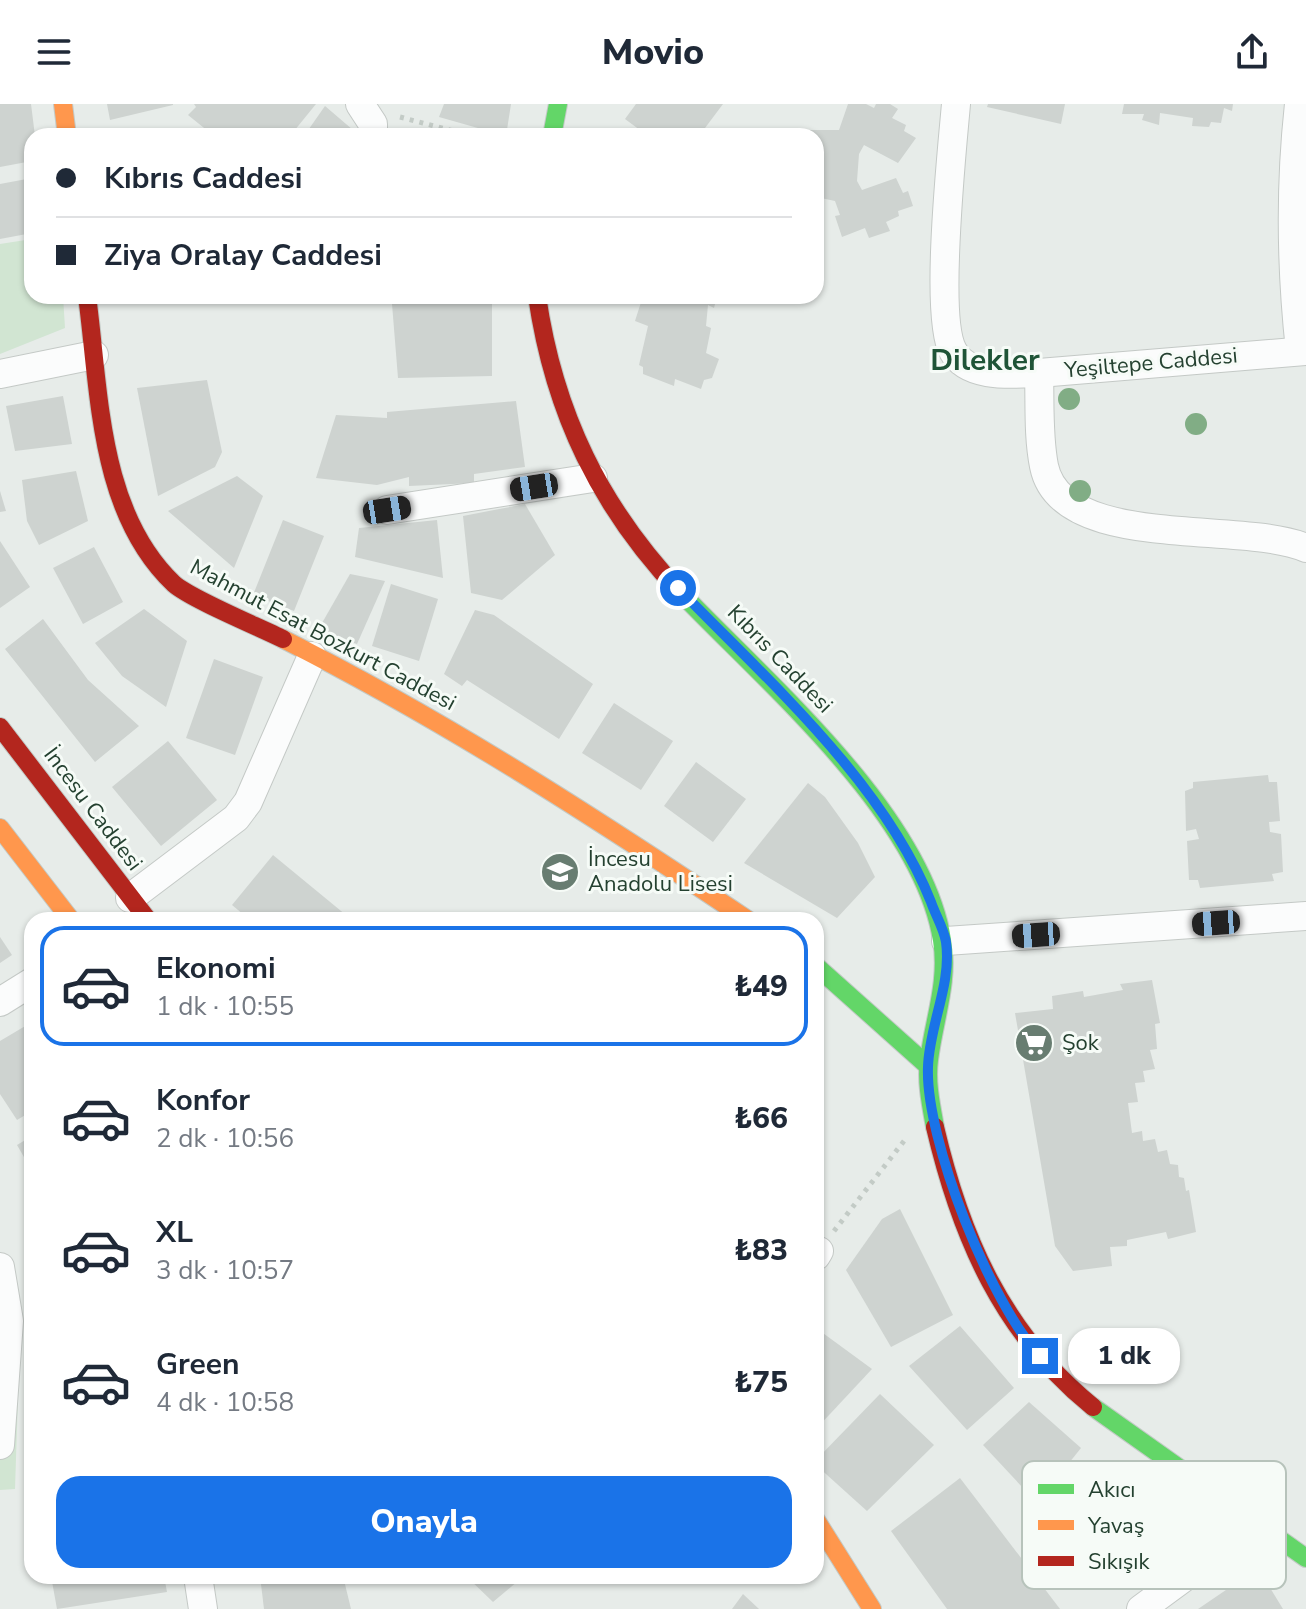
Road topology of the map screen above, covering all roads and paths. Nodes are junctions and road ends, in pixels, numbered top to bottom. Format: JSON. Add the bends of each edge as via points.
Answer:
{"nodes":[{"id":1,"x":63,"y":104,"type":"edge"},
{"id":2,"x":558,"y":104,"type":"edge"},
{"id":3,"x":956,"y":104,"type":"edge"},
{"id":4,"x":1299,"y":104,"type":"edge"},
{"id":5,"x":362,"y":106,"type":"edge"},
{"id":6,"x":66,"y":128,"type":"edge"},
{"id":7,"x":373,"y":128,"type":"edge"},
{"id":8,"x":443,"y":128,"type":"edge"},
{"id":9,"x":554,"y":128,"type":"edge"},
{"id":10,"x":88,"y":304,"type":"edge"},
{"id":11,"x":538,"y":304,"type":"edge"},
{"id":12,"x":1303,"y":350,"type":"edge"},
{"id":13,"x":94,"y":355,"type":"junction"},
{"id":14,"x":1039,"y":373,"type":"junction"},
{"id":15,"x":0,"y":374,"type":"edge"},
{"id":16,"x":593,"y":478,"type":"junction"},
{"id":17,"x":387,"y":510,"type":"dead end"},
{"id":18,"x":1306,"y":548,"type":"edge"},
{"id":19,"x":312,"y":656,"type":"junction"},
{"id":20,"x":0,"y":727,"type":"edge"},
{"id":21,"x":0,"y":828,"type":"edge"},
{"id":22,"x":130,"y":898,"type":"junction"},
{"id":23,"x":65,"y":912,"type":"edge"},
{"id":24,"x":141,"y":912,"type":"edge"},
{"id":25,"x":736,"y":912,"type":"edge"},
{"id":26,"x":1306,"y":916,"type":"edge"},
{"id":27,"x":946,"y":941,"type":"junction"},
{"id":28,"x":824,"y":973,"type":"edge"},
{"id":29,"x":24,"y":987,"type":"edge"},
{"id":30,"x":0,"y":1002,"type":"edge"},
{"id":31,"x":928,"y":1066,"type":"junction"},
{"id":32,"x":932,"y":1105,"type":"junction"},
{"id":33,"x":824,"y":1245,"type":"edge"},
{"id":34,"x":0,"y":1267,"type":"edge"},
{"id":35,"x":0,"y":1445,"type":"edge"},
{"id":36,"x":1170,"y":1461,"type":"edge"},
{"id":37,"x":824,"y":1530,"type":"edge"},
{"id":38,"x":1286,"y":1543,"type":"edge"},
{"id":39,"x":1306,"y":1558,"type":"edge"},
{"id":40,"x":828,"y":1571,"type":"dead end"},
{"id":41,"x":199,"y":1584,"type":"edge"},
{"id":42,"x":1168,"y":1589,"type":"edge"},
{"id":43,"x":868,"y":1604,"type":"edge"},
{"id":44,"x":203,"y":1609,"type":"edge"},
{"id":45,"x":1141,"y":1609,"type":"edge"}],
"edges":[{"from":1,"to":6,"type":"main road"},
{"from":2,"to":9,"type":"main road"},
{"from":3,"to":14,"type":"street","name":"Yeşiltepe Caddesi","via":[[946,273],[948,334],[954,353],[967,364],[998,375]]},
{"from":4,"to":12,"type":"street","via":[[1291,174],[1293,285]]},
{"from":5,"to":7,"type":"street"},
{"from":5,"to":8,"type":"path"},
{"from":10,"to":13,"type":"main road","name":"Mahmut Esat Bozkurt Caddesi"},
{"from":11,"to":16,"type":"main road","name":"Kıbrıs Caddesi","via":[[558,398]]},
{"from":12,"to":14,"type":"street","name":"Yeşiltepe Caddesi"},
{"from":13,"to":15,"type":"street"},
{"from":13,"to":19,"type":"main road","name":"Mahmut Esat Bozkurt Caddesi","via":[[110,463],[123,508],[157,564],[175,585]]},
{"from":14,"to":18,"type":"street","via":[[1044,467],[1052,487],[1074,509],[1103,520],[1264,536]]},
{"from":16,"to":17,"type":"street"},
{"from":16,"to":27,"type":"main road","name":"Kıbrıs Caddesi","via":[[657,566],[846,764],[922,880]]},
{"from":19,"to":22,"type":"street","via":[[248,802],[236,818]]},
{"from":19,"to":25,"type":"main road","name":"Mahmut Esat Bozkurt Caddesi","via":[[394,695],[591,815]]},
{"from":20,"to":22,"type":"main road","name":"İncesu Caddesi"},
{"from":21,"to":23,"type":"main road"},
{"from":22,"to":24,"type":"main road","name":"İncesu Caddesi"},
{"from":26,"to":27,"type":"street"},
{"from":27,"to":31,"type":"main road","name":"Kıbrıs Caddesi","via":[[941,1005]]},
{"from":28,"to":31,"type":"main road"},
{"from":29,"to":30,"type":"street"},
{"from":31,"to":32,"type":"main road","name":"Kıbrıs Caddesi"},
{"from":32,"to":33,"type":"path"},
{"from":32,"to":36,"type":"main road","name":"Kıbrıs Caddesi","via":[[969,1232],[1021,1336],[1060,1377]]},
{"from":34,"to":35,"type":"street","via":[[9,1321]]},
{"from":37,"to":43,"type":"main road"},
{"from":38,"to":39,"type":"main road","name":"Kıbrıs Caddesi"},
{"from":40,"to":43,"type":"main road"},
{"from":41,"to":44,"type":"street"},
{"from":42,"to":45,"type":"street"}]}
